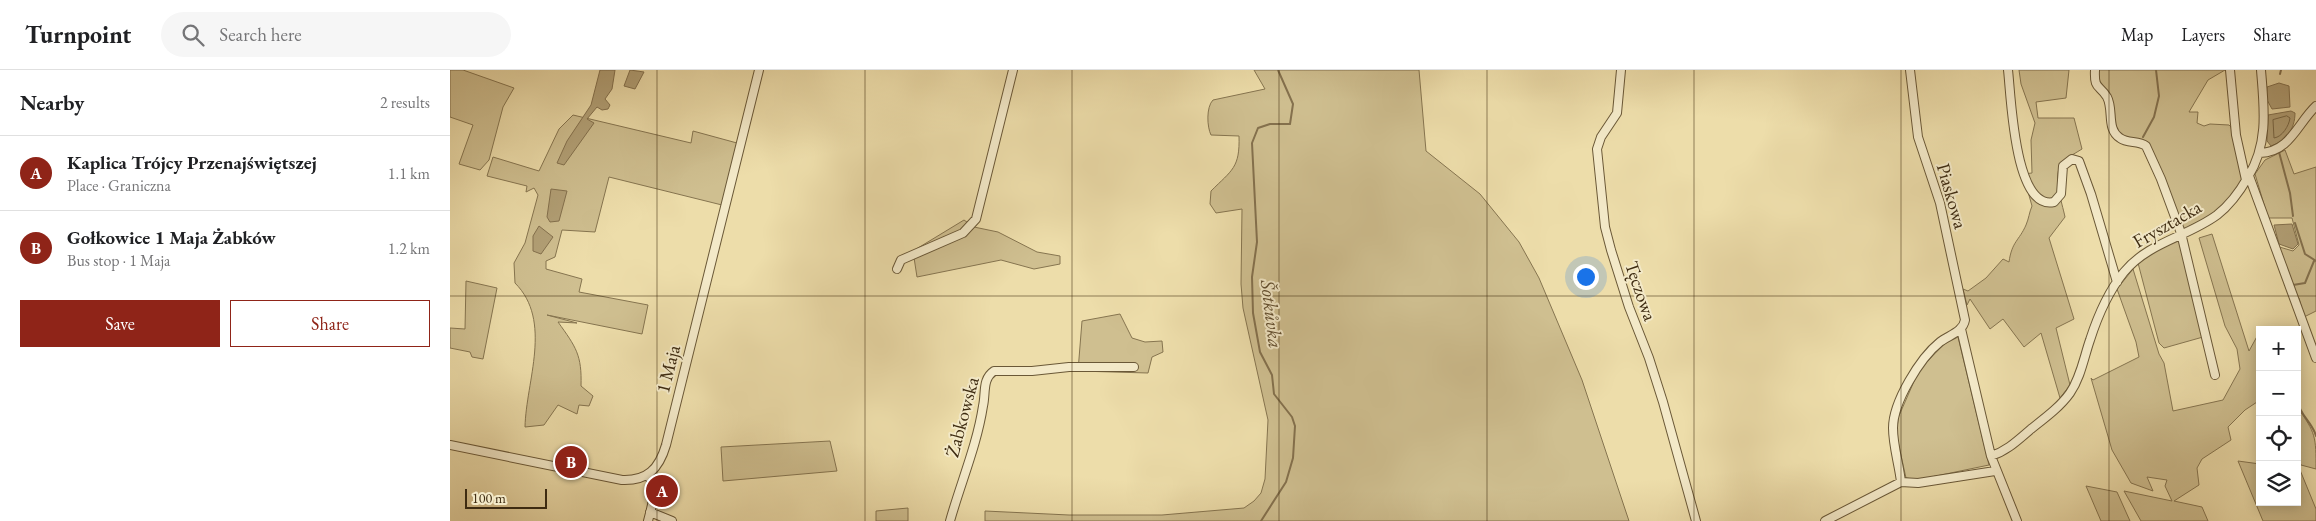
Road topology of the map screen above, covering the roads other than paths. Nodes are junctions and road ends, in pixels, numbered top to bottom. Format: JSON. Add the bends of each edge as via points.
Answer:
{"nodes":[{"id":1,"x":759,"y":70,"type":"edge"},
{"id":2,"x":1013,"y":70,"type":"edge"},
{"id":3,"x":1621,"y":70,"type":"edge"},
{"id":4,"x":1910,"y":70,"type":"edge"},
{"id":5,"x":2008,"y":70,"type":"edge"},
{"id":6,"x":2095,"y":70,"type":"edge"},
{"id":7,"x":2230,"y":70,"type":"edge"},
{"id":8,"x":2261,"y":70,"type":"edge"},
{"id":9,"x":2316,"y":106,"type":"edge"},
{"id":10,"x":2260,"y":153,"type":"junction"},
{"id":11,"x":2247,"y":178,"type":"junction"},
{"id":12,"x":2180,"y":233,"type":"junction"},
{"id":13,"x":897,"y":270,"type":"dead end"},
{"id":14,"x":2117,"y":282,"type":"junction"},
{"id":15,"x":1961,"y":329,"type":"junction"},
{"id":16,"x":2316,"y":358,"type":"edge"},
{"id":17,"x":1134,"y":368,"type":"dead end"},
{"id":18,"x":2215,"y":375,"type":"dead end"},
{"id":19,"x":450,"y":445,"type":"edge"},
{"id":20,"x":1991,"y":456,"type":"junction"},
{"id":21,"x":1995,"y":471,"type":"junction"},
{"id":22,"x":648,"y":475,"type":"junction"},
{"id":23,"x":1901,"y":482,"type":"junction"},
{"id":24,"x":650,"y":512,"type":"junction"},
{"id":25,"x":648,"y":521,"type":"edge"},
{"id":26,"x":672,"y":521,"type":"edge"},
{"id":27,"x":950,"y":521,"type":"edge"},
{"id":28,"x":1696,"y":521,"type":"edge"},
{"id":29,"x":1825,"y":521,"type":"edge"},
{"id":30,"x":2017,"y":521,"type":"edge"}],
"edges":[{"from":1,"to":22,"type":"street","name":"1 Maja","via":[[666,445],[659,463]]},
{"from":2,"to":13,"type":"street","via":[[976,219],[963,233],[901,260]]},
{"from":3,"to":28,"type":"street","name":"Tęczowa","via":[[1618,110],[1597,149],[1605,227],[1628,307],[1664,402]]},
{"from":4,"to":15,"type":"street","name":"Piaskowa","via":[[1918,137],[1940,203],[1965,316]]},
{"from":5,"to":14,"type":"street","via":[[2011,117],[2029,186],[2044,203],[2054,202],[2059,198],[2066,162],[2075,159],[2081,164]]},
{"from":6,"to":12,"type":"street","via":[[2095,83],[2108,99],[2115,133],[2123,140],[2142,143],[2148,148]]},
{"from":7,"to":11,"type":"street","via":[[2236,135]]},
{"from":8,"to":10,"type":"street","name":"Frysztacka","via":[[2264,120]]},
{"from":9,"to":10,"type":"street","via":[[2285,145]]},
{"from":10,"to":11,"type":"street","name":"Frysztacka"},
{"from":11,"to":12,"type":"street","name":"Frysztacka","via":[[2217,215]]},
{"from":11,"to":16,"type":"street"},
{"from":12,"to":14,"type":"street","name":"Frysztacka","via":[[2137,259]]},
{"from":12,"to":18,"type":"street"},
{"from":14,"to":20,"type":"street","name":"Frysztacka","via":[[2100,311],[2070,393],[2007,449]]},
{"from":15,"to":20,"type":"street","name":"Piaskowa"},
{"from":15,"to":23,"type":"street","via":[[1927,354],[1900,403],[1893,427]]},
{"from":17,"to":27,"type":"street","name":"Żabkowska","via":[[1069,367],[994,371],[990,374],[985,384],[973,450]]},
{"from":19,"to":22,"type":"street","via":[[622,480]]},
{"from":20,"to":21,"type":"street","name":"Piaskowa"},
{"from":21,"to":23,"type":"street","via":[[1918,483]]},
{"from":21,"to":30,"type":"street"},
{"from":22,"to":24,"type":"street","via":[[655,493]]},
{"from":23,"to":29,"type":"street"},
{"from":24,"to":25,"type":"street"},
{"from":24,"to":26,"type":"street"}]}
